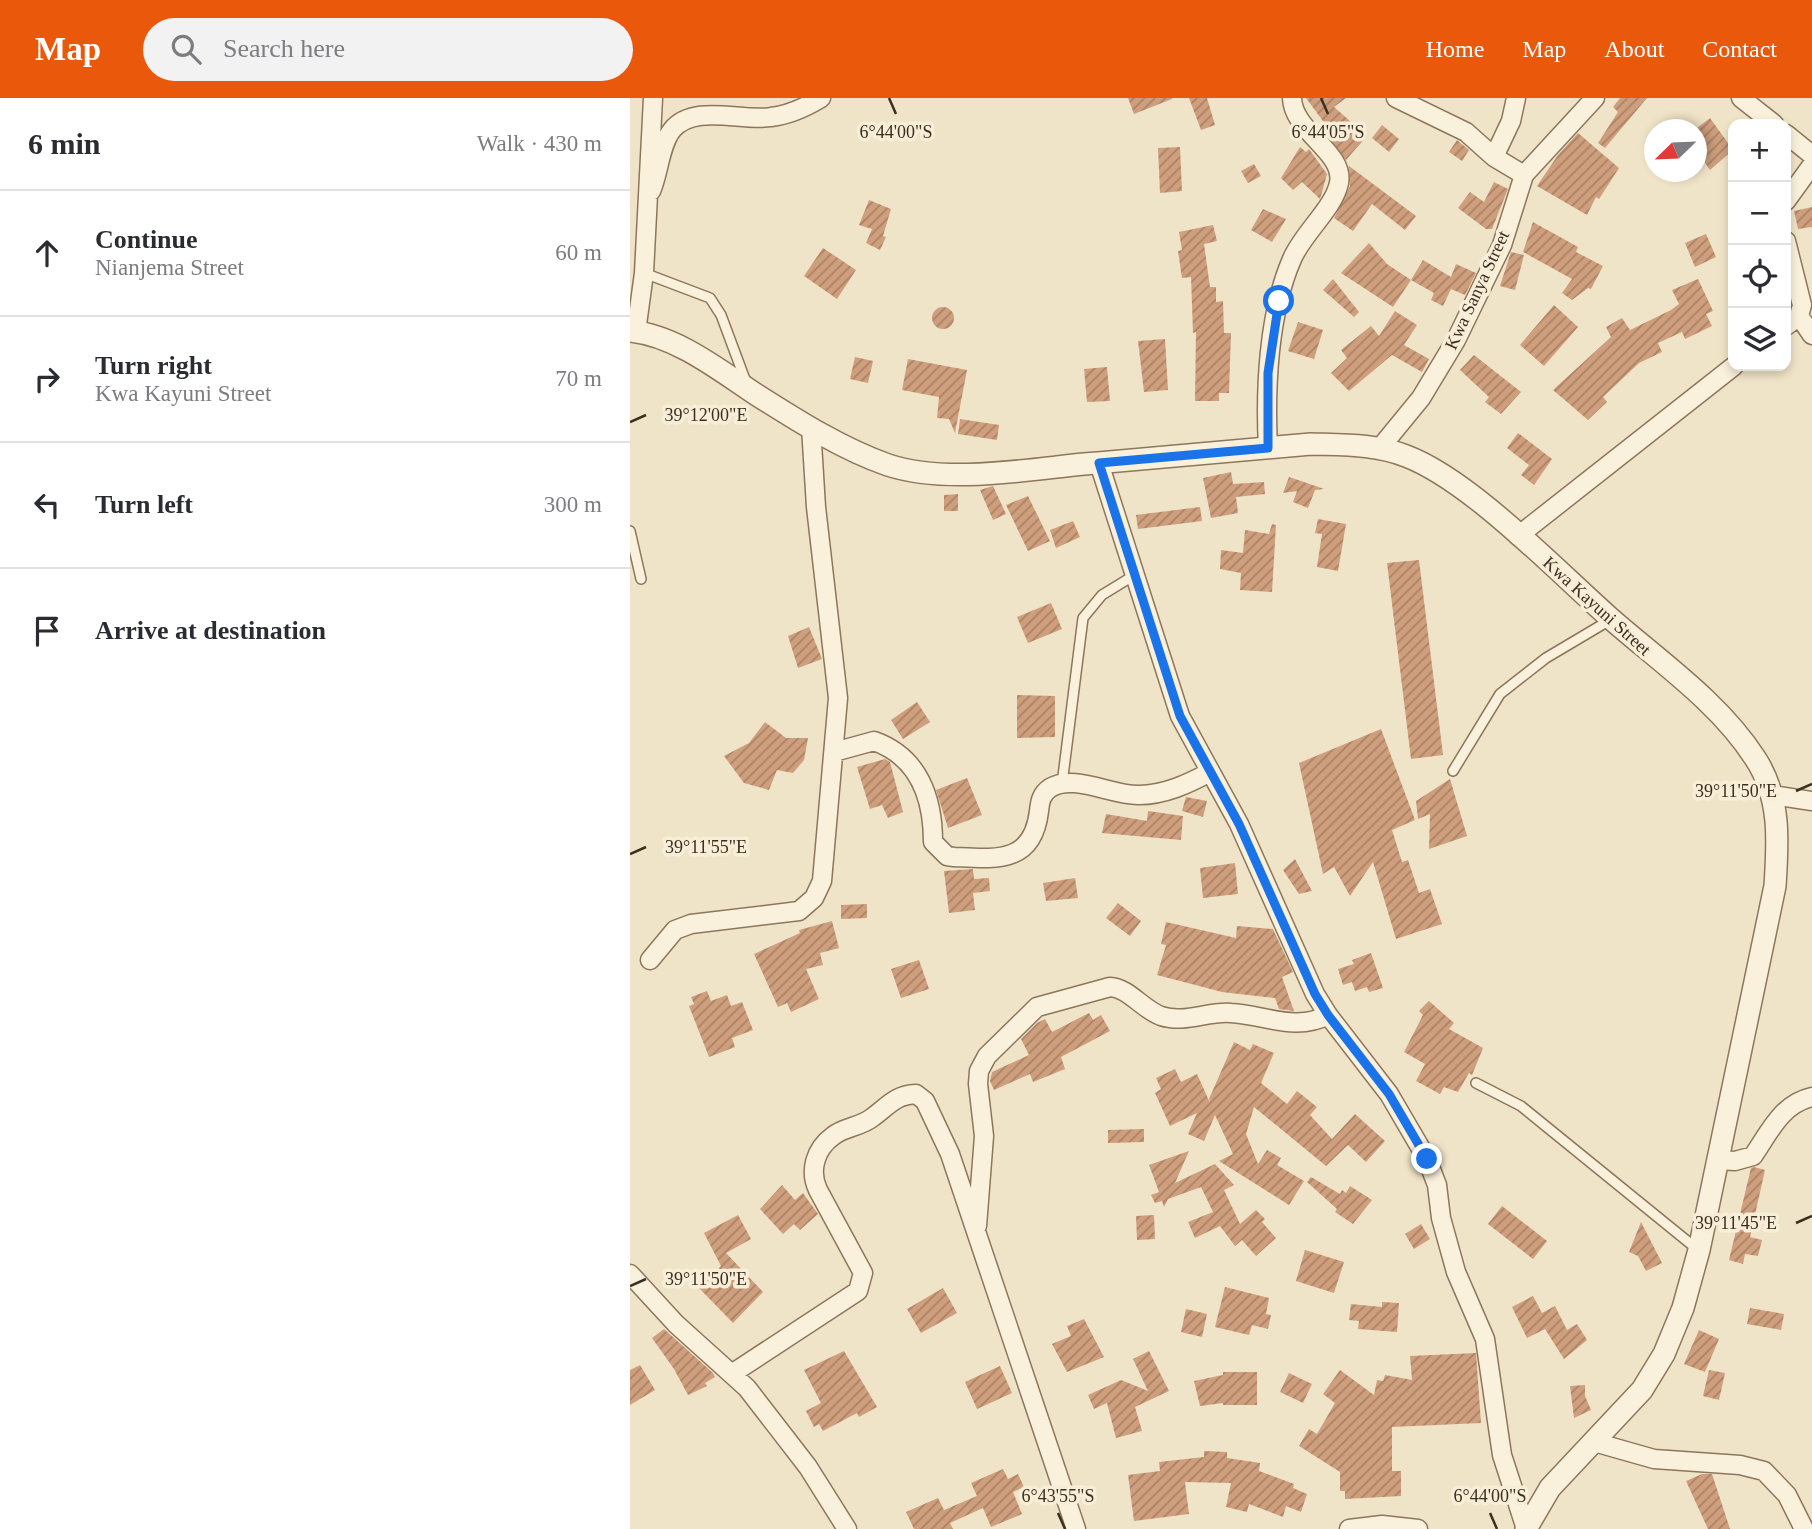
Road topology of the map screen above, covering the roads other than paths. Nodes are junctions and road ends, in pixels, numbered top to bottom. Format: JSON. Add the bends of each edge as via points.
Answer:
{"nodes":[{"id":1,"x":653,"y":98,"type":"edge"},
{"id":2,"x":821,"y":98,"type":"edge"},
{"id":3,"x":1292,"y":98,"type":"edge"},
{"id":4,"x":1396,"y":98,"type":"edge"},
{"id":5,"x":1516,"y":98,"type":"edge"},
{"id":6,"x":1595,"y":98,"type":"edge"},
{"id":7,"x":1741,"y":98,"type":"edge"},
{"id":8,"x":1768,"y":119,"type":"edge"},
{"id":9,"x":1791,"y":138,"type":"edge"},
{"id":10,"x":1812,"y":155,"type":"edge"},
{"id":11,"x":1494,"y":157,"type":"junction"},
{"id":12,"x":1812,"y":165,"type":"edge"},
{"id":13,"x":1524,"y":175,"type":"junction"},
{"id":14,"x":1791,"y":194,"type":"edge"},
{"id":15,"x":646,"y":201,"type":"junction"},
{"id":16,"x":1787,"y":245,"type":"edge"},
{"id":17,"x":644,"y":272,"type":"junction"},
{"id":18,"x":1793,"y":321,"type":"edge"},
{"id":19,"x":633,"y":331,"type":"edge"},
{"id":20,"x":1812,"y":334,"type":"edge"},
{"id":21,"x":1728,"y":371,"type":"edge"},
{"id":22,"x":748,"y":389,"type":"junction"},
{"id":23,"x":811,"y":427,"type":"junction"},
{"id":24,"x":1268,"y":448,"type":"junction"},
{"id":25,"x":1380,"y":448,"type":"junction"},
{"id":26,"x":1099,"y":463,"type":"junction"},
{"id":27,"x":630,"y":531,"type":"edge"},
{"id":28,"x":1518,"y":536,"type":"junction"},
{"id":29,"x":1133,"y":576,"type":"junction"},
{"id":30,"x":641,"y":579,"type":"dead end"},
{"id":31,"x":1612,"y":620,"type":"junction"},
{"id":32,"x":834,"y":751,"type":"junction"},
{"id":33,"x":1453,"y":771,"type":"dead end"},
{"id":34,"x":1210,"y":772,"type":"junction"},
{"id":35,"x":1062,"y":784,"type":"junction"},
{"id":36,"x":1773,"y":795,"type":"junction"},
{"id":37,"x":1812,"y":801,"type":"edge"},
{"id":38,"x":650,"y":960,"type":"dead end"},
{"id":39,"x":1328,"y":1015,"type":"junction"},
{"id":40,"x":1476,"y":1083,"type":"dead end"},
{"id":41,"x":1812,"y":1097,"type":"edge"},
{"id":42,"x":1717,"y":1160,"type":"junction"},
{"id":43,"x":976,"y":1230,"type":"junction"},
{"id":44,"x":1699,"y":1250,"type":"junction"},
{"id":45,"x":630,"y":1274,"type":"edge"},
{"id":46,"x":733,"y":1373,"type":"junction"},
{"id":47,"x":1594,"y":1442,"type":"junction"},
{"id":48,"x":847,"y":1529,"type":"edge"},
{"id":49,"x":1076,"y":1529,"type":"edge"},
{"id":50,"x":1349,"y":1529,"type":"edge"},
{"id":51,"x":1418,"y":1529,"type":"edge"},
{"id":52,"x":1526,"y":1529,"type":"edge"},
{"id":53,"x":1804,"y":1529,"type":"edge"}],
"edges":[{"from":1,"to":15,"type":"street"},
{"from":2,"to":15,"type":"street","via":[[785,115],[710,115],[678,125],[666,141],[659,174]]},
{"from":3,"to":24,"type":"street","via":[[1300,121],[1338,168],[1340,182],[1291,261],[1279,301],[1268,373]]},
{"from":4,"to":11,"type":"street","via":[[1466,132]]},
{"from":5,"to":11,"type":"street"},
{"from":6,"to":13,"type":"street","name":"Kwa Sanya Street"},
{"from":7,"to":8,"type":"street"},
{"from":9,"to":10,"type":"street"},
{"from":11,"to":13,"type":"street"},
{"from":12,"to":14,"type":"street"},
{"from":13,"to":25,"type":"street","name":"Kwa Sanya Street","via":[[1502,245],[1456,340],[1421,398]]},
{"from":15,"to":17,"type":"street"},
{"from":16,"to":18,"type":"street","via":[[1802,305]]},
{"from":17,"to":19,"type":"street"},
{"from":17,"to":22,"type":"lane","via":[[710,298],[721,315]]},
{"from":18,"to":20,"type":"street"},
{"from":19,"to":22,"type":"street","name":"Kwa Kayuni Street","via":[[696,355]]},
{"from":21,"to":28,"type":"street"},
{"from":22,"to":23,"type":"street","name":"Kwa Kayuni Street"},
{"from":23,"to":26,"type":"street","name":"Kwa Kayuni Street","via":[[878,460],[914,470],[972,474]]},
{"from":23,"to":32,"type":"street","via":[[838,698]]},
{"from":24,"to":25,"type":"street","name":"Kwa Kayuni Street","via":[[1311,444]]},
{"from":24,"to":26,"type":"street","name":"Kwa Kayuni Street"},
{"from":25,"to":28,"type":"street","name":"Kwa Kayuni Street","via":[[1425,465],[1463,489]]},
{"from":26,"to":29,"type":"street"},
{"from":27,"to":30,"type":"lane"},
{"from":28,"to":31,"type":"street","name":"Kwa Kayuni Street"},
{"from":29,"to":34,"type":"street","via":[[1180,716]]},
{"from":29,"to":35,"type":"lane","via":[[1102,595],[1083,618]]},
{"from":31,"to":33,"type":"lane","via":[[1546,658],[1500,694]]},
{"from":31,"to":36,"type":"street","name":"Kwa Kayuni Street","via":[[1722,716],[1756,758]]},
{"from":32,"to":35,"type":"street","via":[[874,741],[900,754],[927,791],[933,842],[947,856],[1017,854],[1028,846],[1044,794]]},
{"from":32,"to":38,"type":"street","via":[[822,881],[814,898],[806,907],[789,913],[691,924],[675,930]]},
{"from":34,"to":35,"type":"street","via":[[1189,784],[1140,795]]},
{"from":34,"to":39,"type":"street"},
{"from":36,"to":37,"type":"street"},
{"from":36,"to":42,"type":"street","name":"Kwa Kayuni Street","via":[[1779,836],[1775,886]]},
{"from":39,"to":43,"type":"street","via":[[1314,1023],[1230,1013],[1179,1020],[1146,1009],[1119,988],[1110,987],[1037,1007],[999,1042],[979,1071],[984,1136]]},
{"from":39,"to":52,"type":"street","via":[[1389,1094],[1427,1159],[1456,1272],[1485,1339],[1502,1455]]},
{"from":40,"to":44,"type":"lane","via":[[1521,1106]]},
{"from":41,"to":42,"type":"street","via":[[1795,1104],[1773,1123],[1753,1156]]},
{"from":42,"to":44,"type":"street","name":"Kwa Kayuni Street"},
{"from":43,"to":46,"type":"street","via":[[950,1154],[925,1101],[916,1094],[891,1100],[858,1127],[832,1136],[813,1163],[812,1178],[863,1273],[858,1291]]},
{"from":43,"to":49,"type":"street"},
{"from":44,"to":47,"type":"street","name":"Kwa Kayuni Street","via":[[1664,1354],[1642,1390]]},
{"from":45,"to":46,"type":"street","via":[[676,1324]]},
{"from":46,"to":48,"type":"street","via":[[808,1467]]},
{"from":47,"to":52,"type":"street","name":"Kwa Kayuni Street","via":[[1550,1488]]},
{"from":47,"to":53,"type":"street","via":[[1654,1459],[1764,1471],[1787,1495]]},
{"from":50,"to":51,"type":"street","via":[[1382,1525]]}]}
